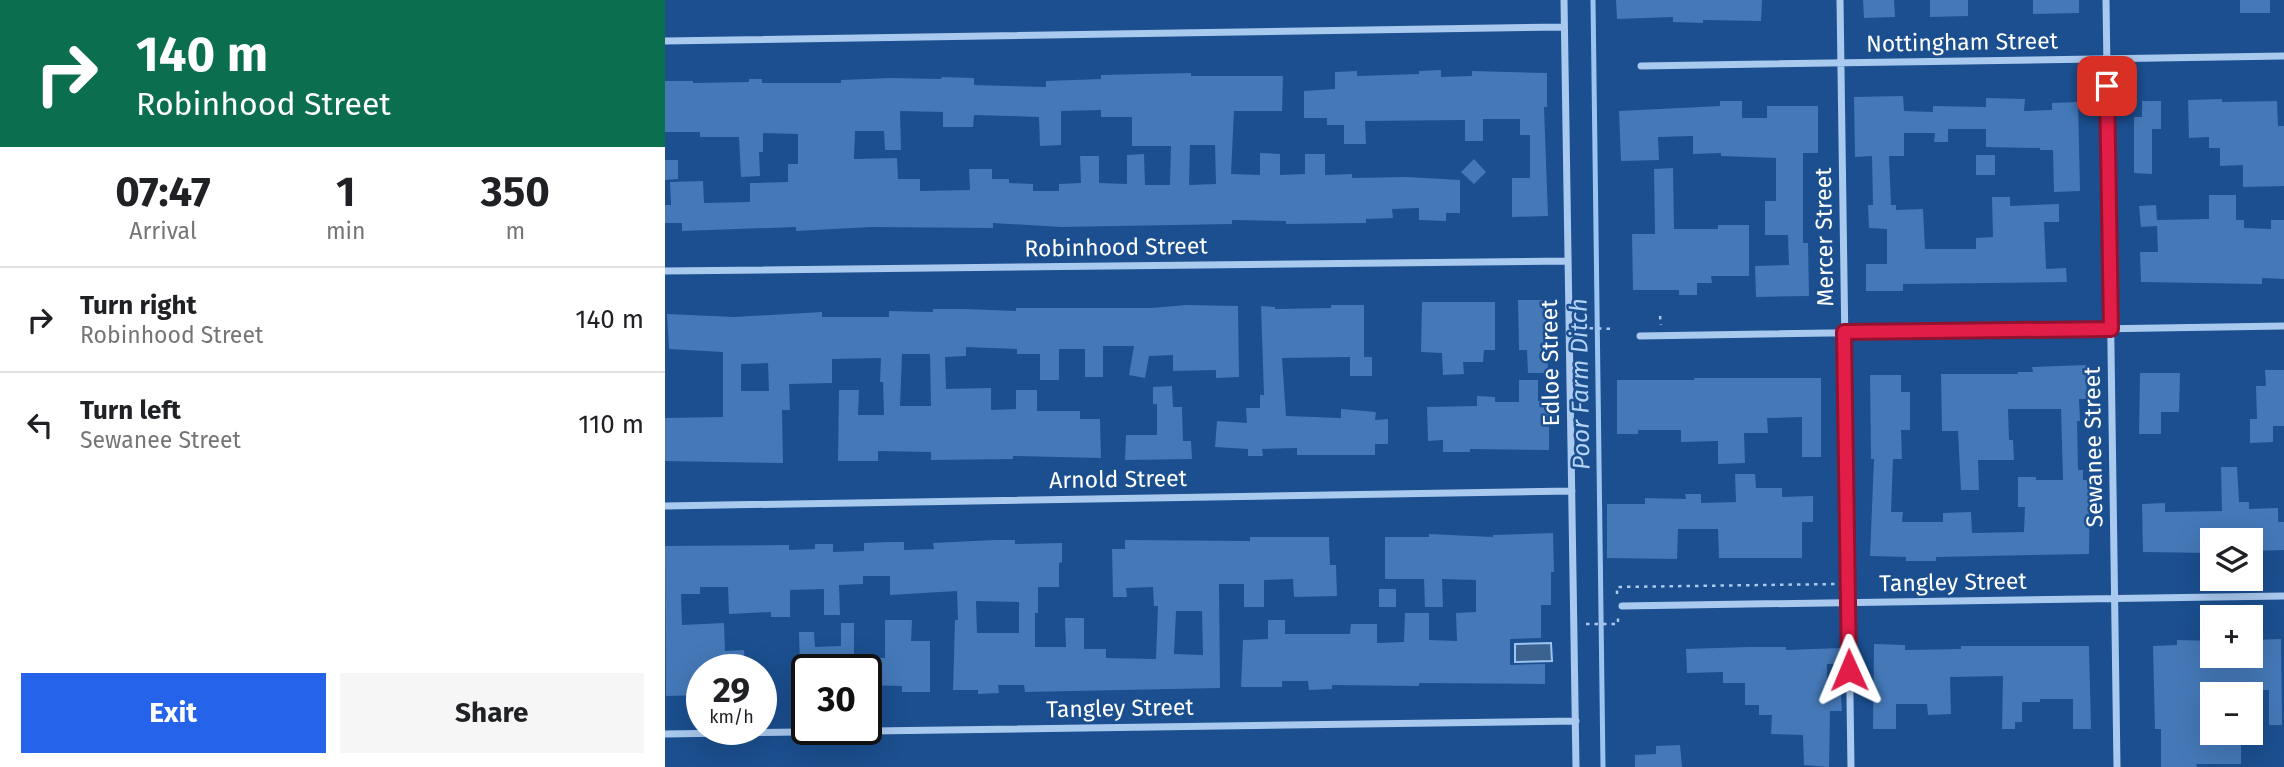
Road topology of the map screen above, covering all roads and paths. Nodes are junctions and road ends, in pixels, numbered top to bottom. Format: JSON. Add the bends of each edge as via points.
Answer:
{"nodes":[{"id":1,"x":1564,"y":0,"type":"edge"},
{"id":2,"x":1840,"y":0,"type":"edge"},
{"id":3,"x":2106,"y":0,"type":"edge"},
{"id":4,"x":1564,"y":27,"type":"junction"},
{"id":5,"x":665,"y":41,"type":"edge"},
{"id":6,"x":2284,"y":56,"type":"edge"},
{"id":7,"x":2107,"y":59,"type":"junction"},
{"id":8,"x":1840,"y":63,"type":"junction"},
{"id":9,"x":1641,"y":66,"type":"dead end"},
{"id":10,"x":1567,"y":261,"type":"junction"},
{"id":11,"x":665,"y":271,"type":"edge"},
{"id":12,"x":2284,"y":326,"type":"edge"},
{"id":13,"x":1587,"y":329,"type":"dead end"},
{"id":14,"x":1615,"y":329,"type":"dead end"},
{"id":15,"x":2111,"y":329,"type":"junction"},
{"id":16,"x":1844,"y":332,"type":"junction"},
{"id":17,"x":1640,"y":335,"type":"dead end"},
{"id":18,"x":1572,"y":491,"type":"junction"},
{"id":19,"x":665,"y":506,"type":"edge"},
{"id":20,"x":1848,"y":583,"type":"junction"},
{"id":21,"x":2284,"y":596,"type":"edge"},
{"id":22,"x":2115,"y":599,"type":"junction"},
{"id":23,"x":1848,"y":603,"type":"junction"},
{"id":24,"x":1619,"y":606,"type":"junction"},
{"id":25,"x":1593,"y":624,"type":"dead end"},
{"id":26,"x":1576,"y":721,"type":"junction"},
{"id":27,"x":665,"y":734,"type":"edge"},
{"id":28,"x":1576,"y":767,"type":"edge"},
{"id":29,"x":1851,"y":767,"type":"edge"},
{"id":30,"x":2117,"y":767,"type":"edge"}],
"edges":[{"from":1,"to":4,"type":"street","name":"Edloe Street"},
{"from":2,"to":8,"type":"street","name":"Mercer Street"},
{"from":3,"to":7,"type":"street","name":"Sewanee Street"},
{"from":4,"to":5,"type":"street"},
{"from":4,"to":10,"type":"street","name":"Edloe Street"},
{"from":6,"to":7,"type":"street","name":"Nottingham Street"},
{"from":7,"to":8,"type":"street","name":"Nottingham Street"},
{"from":7,"to":15,"type":"street","name":"Sewanee Street"},
{"from":8,"to":9,"type":"street","name":"Nottingham Street"},
{"from":8,"to":16,"type":"street","name":"Mercer Street"},
{"from":10,"to":11,"type":"street","name":"Robinhood Street"},
{"from":10,"to":18,"type":"street","name":"Edloe Street"},
{"from":12,"to":15,"type":"street"},
{"from":13,"to":14,"type":"path"},
{"from":15,"to":16,"type":"street"},
{"from":15,"to":22,"type":"street","name":"Sewanee Street"},
{"from":16,"to":17,"type":"street"},
{"from":16,"to":20,"type":"street","name":"Mercer Street"},
{"from":18,"to":19,"type":"street","name":"Arnold Street"},
{"from":18,"to":26,"type":"street","name":"Edloe Street"},
{"from":20,"to":23,"type":"street","name":"Mercer Street"},
{"from":20,"to":24,"type":"path","via":[[1617,587]]},
{"from":21,"to":22,"type":"street","name":"Tangley Street"},
{"from":22,"to":23,"type":"street","name":"Tangley Street"},
{"from":22,"to":30,"type":"street","name":"Sewanee Street"},
{"from":23,"to":24,"type":"street","name":"Tangley Street"},
{"from":23,"to":29,"type":"street","name":"Mercer Street"},
{"from":24,"to":25,"type":"path","via":[[1618,624]]},
{"from":26,"to":27,"type":"street","name":"Tangley Street"},
{"from":26,"to":28,"type":"street","name":"Edloe Street"}]}
